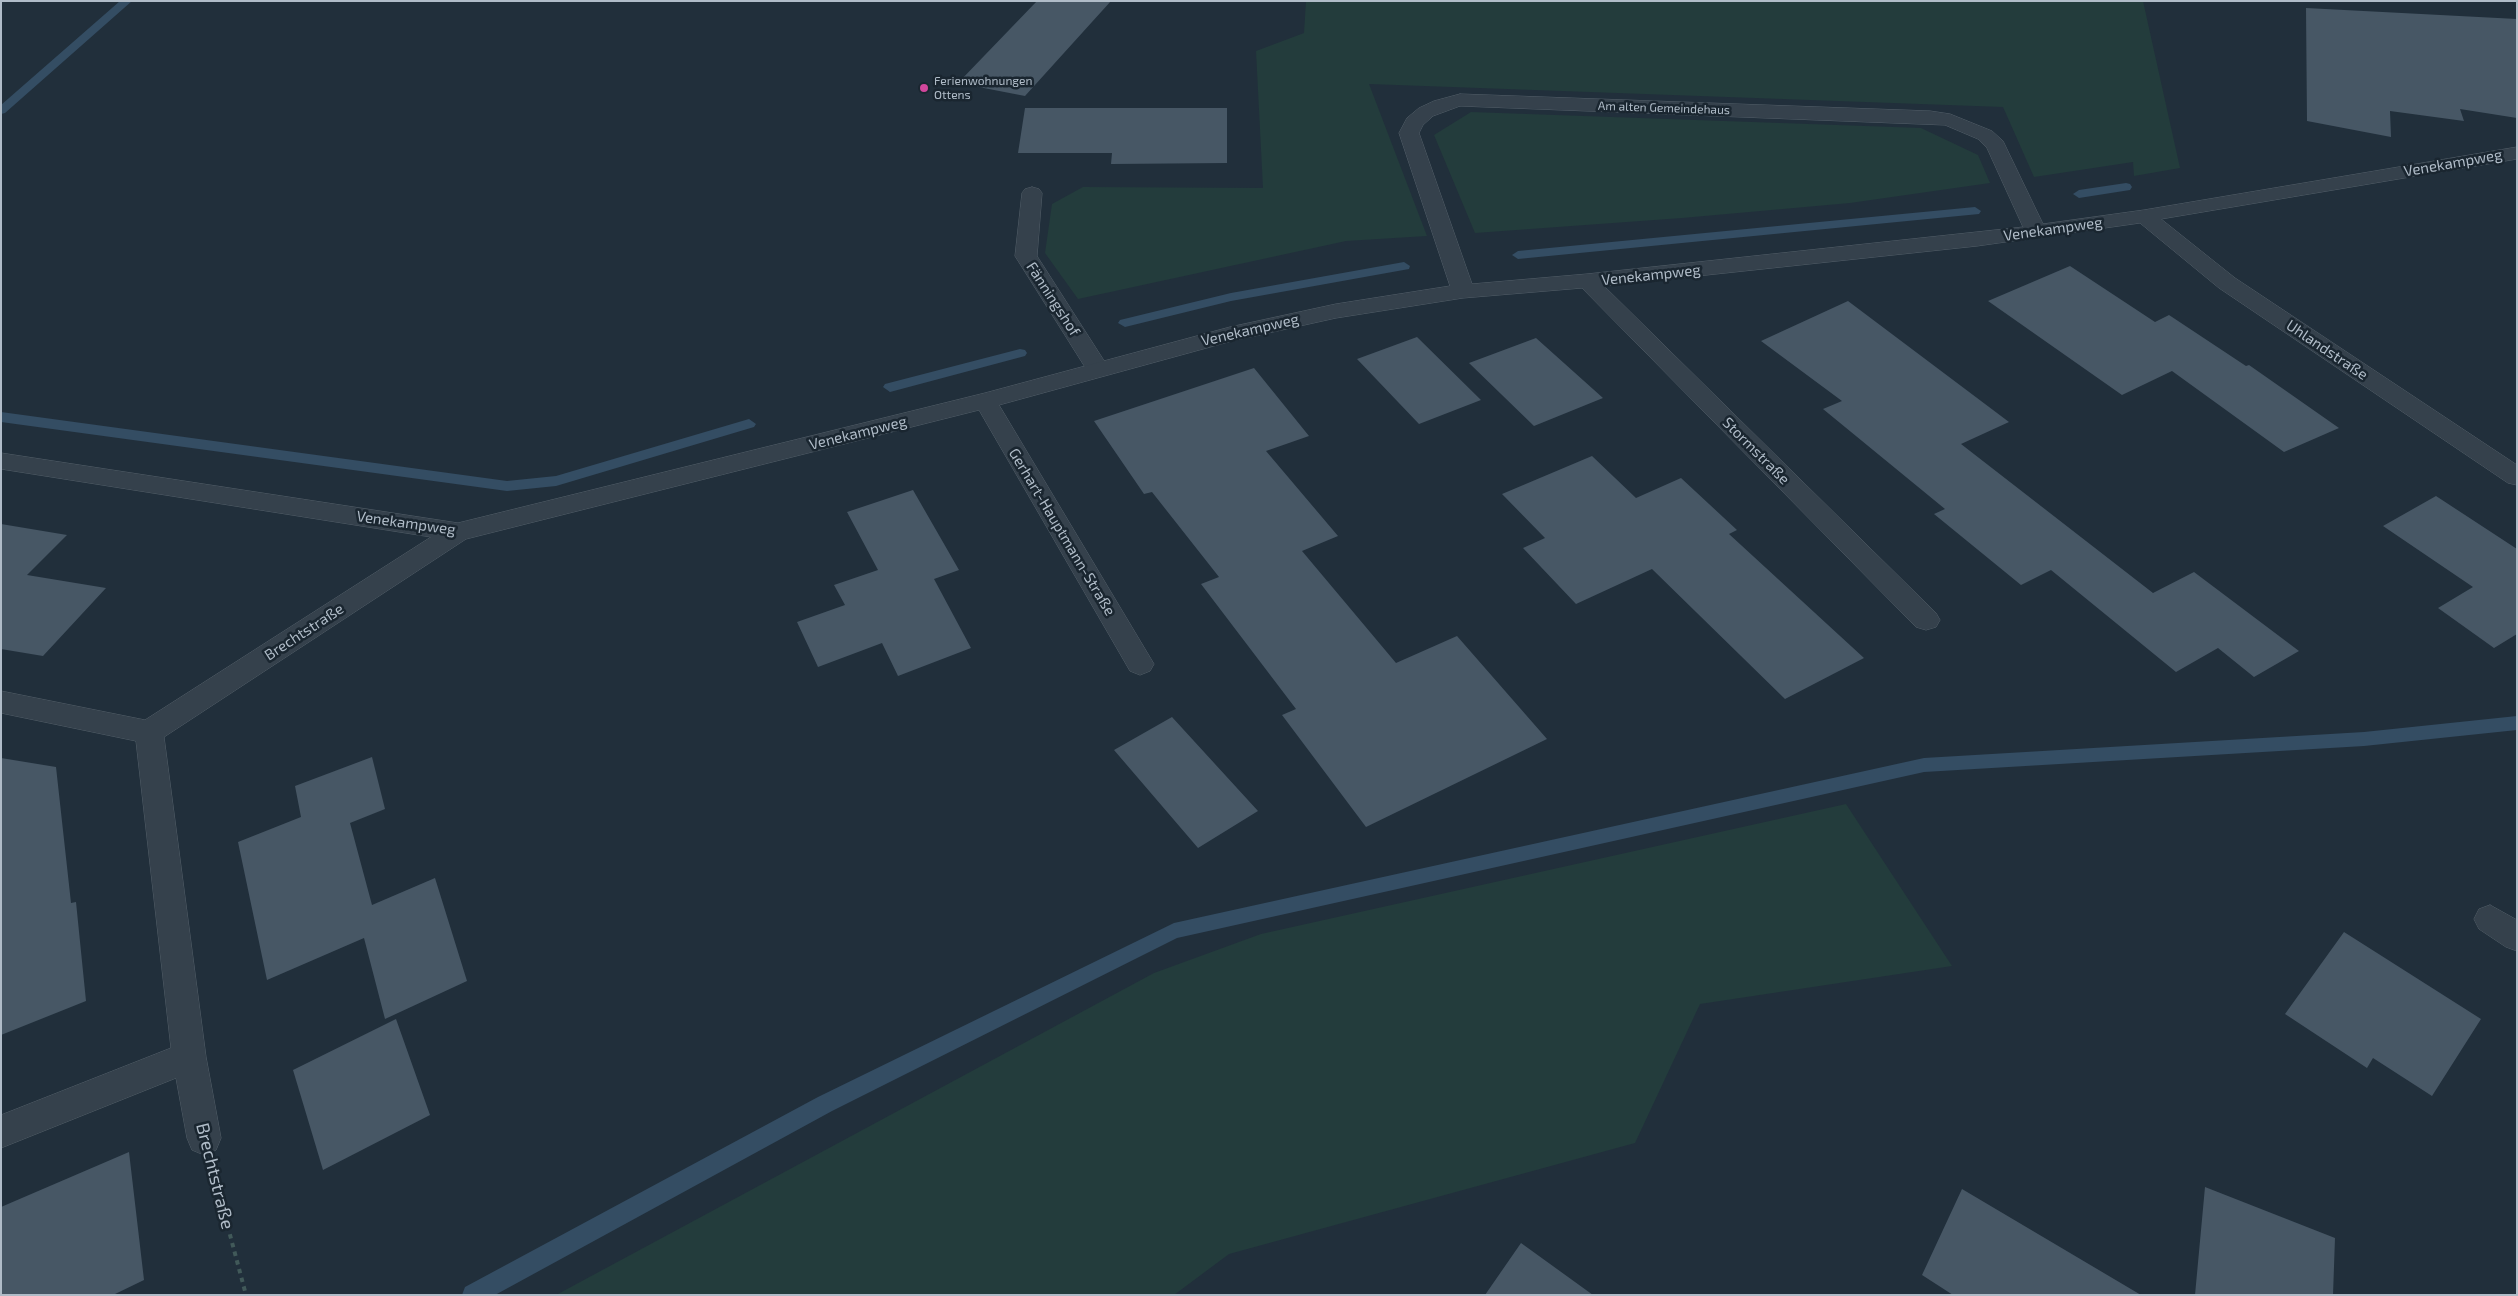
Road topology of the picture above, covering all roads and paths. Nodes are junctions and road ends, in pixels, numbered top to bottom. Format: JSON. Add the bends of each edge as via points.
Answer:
{"nodes":[{"id":1,"x":2517,"y":153,"type":"edge"},
{"id":2,"x":1032,"y":194,"type":"dead end"},
{"id":3,"x":2144,"y":216,"type":"junction"},
{"id":4,"x":2035,"y":231,"type":"junction"},
{"id":5,"x":1587,"y":282,"type":"junction"},
{"id":6,"x":1463,"y":291,"type":"junction"},
{"id":7,"x":1098,"y":370,"type":"junction"},
{"id":8,"x":984,"y":401,"type":"junction"},
{"id":9,"x":1,"y":460,"type":"edge"},
{"id":10,"x":2517,"y":477,"type":"edge"},
{"id":11,"x":458,"y":532,"type":"junction"},
{"id":12,"x":1926,"y":620,"type":"dead end"},
{"id":13,"x":1140,"y":664,"type":"dead end"},
{"id":14,"x":1,"y":702,"type":"edge"},
{"id":15,"x":149,"y":732,"type":"junction"},
{"id":16,"x":2490,"y":919,"type":"dead end"},
{"id":17,"x":2517,"y":937,"type":"edge"},
{"id":18,"x":189,"y":1057,"type":"junction"},
{"id":19,"x":1,"y":1132,"type":"edge"},
{"id":20,"x":204,"y":1138,"type":"joint"},
{"id":21,"x":246,"y":1295,"type":"edge"}],
"edges":[{"from":1,"to":3,"type":"street","name":"Venekampweg"},
{"from":2,"to":7,"type":"street","name":"Fänningshof","via":[[1026,256]]},
{"from":3,"to":4,"type":"street","name":"Venekampweg"},
{"from":3,"to":10,"type":"street","name":"Uhlandstraße","via":[[2227,283]]},
{"from":4,"to":5,"type":"street","name":"Venekampweg"},
{"from":4,"to":6,"type":"street","name":"Am alten Gemeindehaus","via":[[1996,145],[1986,135],[1950,120],[1460,100],[1426,112],[1414,122],[1409,133]]},
{"from":5,"to":6,"type":"street","name":"Venekampweg"},
{"from":5,"to":12,"type":"street","name":"Stormstraße"},
{"from":6,"to":7,"type":"street","name":"Venekampweg","via":[[1336,310],[1230,334]]},
{"from":7,"to":8,"type":"street","name":"Venekampweg"},
{"from":8,"to":11,"type":"street","name":"Venekampweg"},
{"from":8,"to":13,"type":"street","name":"Gerhart-Hauptmann-Straße"},
{"from":9,"to":11,"type":"street","name":"Venekampweg"},
{"from":11,"to":15,"type":"street","name":"Brechtstraße"},
{"from":14,"to":15,"type":"street"},
{"from":15,"to":18,"type":"street","name":"Brechtstraße"},
{"from":16,"to":17,"type":"street"},
{"from":18,"to":19,"type":"street"},
{"from":18,"to":20,"type":"street","name":"Brechtstraße"},
{"from":20,"to":21,"type":"path","name":"Brechtstraße"}]}
